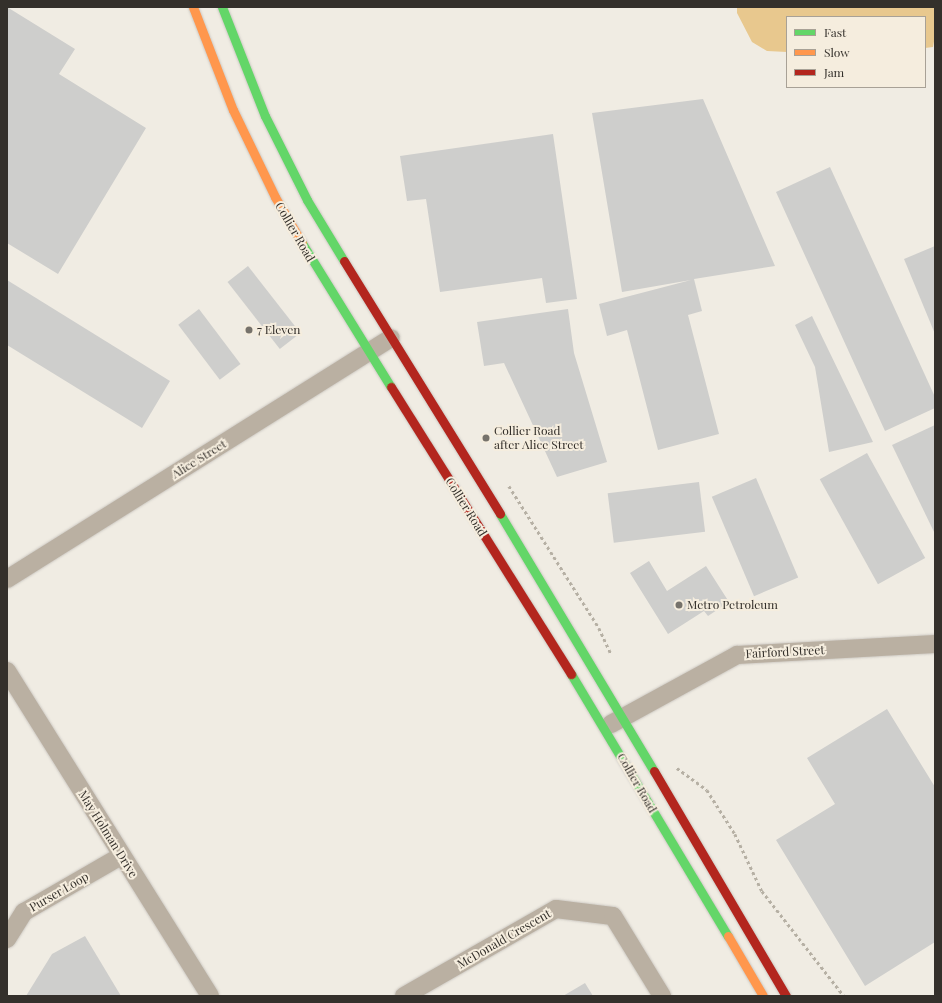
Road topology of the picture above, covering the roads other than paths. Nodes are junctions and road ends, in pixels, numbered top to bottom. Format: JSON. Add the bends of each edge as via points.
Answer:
{"nodes":[{"id":1,"x":194,"y":7,"type":"edge"},
{"id":2,"x":222,"y":7,"type":"edge"},
{"id":3,"x":391,"y":338,"type":"junction"},
{"id":4,"x":369,"y":352,"type":"junction"},
{"id":5,"x":7,"y":579,"type":"edge"},
{"id":6,"x":935,"y":644,"type":"edge"},
{"id":7,"x":7,"y":671,"type":"edge"},
{"id":8,"x":622,"y":718,"type":"junction"},
{"id":9,"x":605,"y":728,"type":"junction"},
{"id":10,"x":121,"y":856,"type":"junction"},
{"id":11,"x":7,"y":939,"type":"edge"},
{"id":12,"x":210,"y":996,"type":"edge"},
{"id":13,"x":404,"y":996,"type":"edge"},
{"id":14,"x":662,"y":996,"type":"edge"},
{"id":15,"x":763,"y":996,"type":"edge"},
{"id":16,"x":786,"y":996,"type":"edge"}],
"edges":[{"from":1,"to":4,"type":"main road","name":"Collier Road","via":[[233,110],[275,197]]},
{"from":2,"to":3,"type":"main road","name":"Collier Road","via":[[265,116],[306,200]]},
{"from":3,"to":4,"type":"street","name":"Alice Street"},
{"from":3,"to":8,"type":"main road","name":"Collier Road","via":[[582,648]]},
{"from":4,"to":5,"type":"street","name":"Alice Street"},
{"from":4,"to":9,"type":"main road","name":"Collier Road"},
{"from":6,"to":8,"type":"street","name":"Fairford Street","via":[[737,655]]},
{"from":7,"to":10,"type":"street","name":"May Holman Drive"},
{"from":8,"to":9,"type":"street","name":"Fairford Street"},
{"from":8,"to":16,"type":"main road","name":"Collier Road"},
{"from":9,"to":15,"type":"main road","name":"Collier Road"},
{"from":10,"to":11,"type":"street","name":"Purser Loop","via":[[24,912]]},
{"from":10,"to":12,"type":"street","name":"May Holman Drive"},
{"from":13,"to":14,"type":"street","name":"McDonald Crescent","via":[[556,909],[613,916]]}]}
